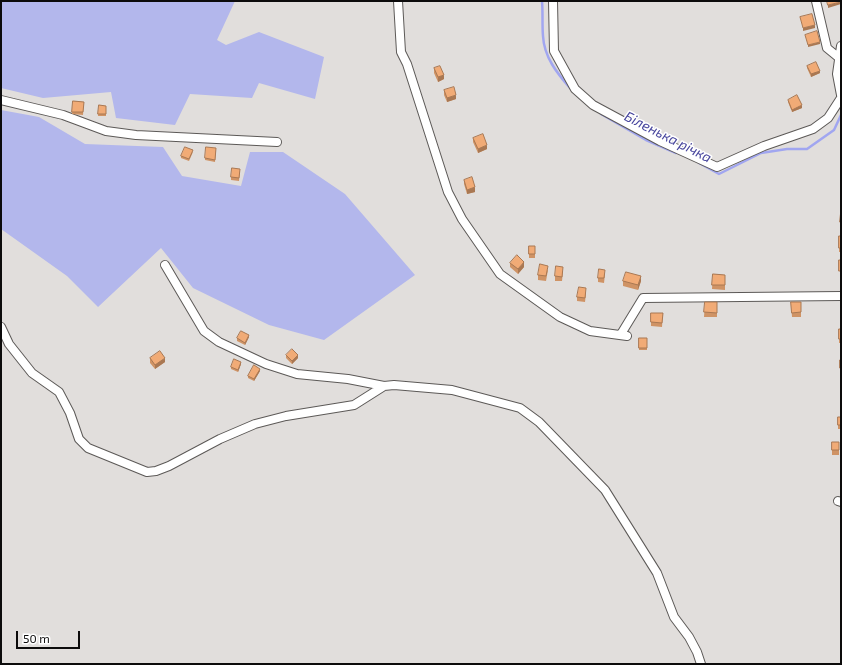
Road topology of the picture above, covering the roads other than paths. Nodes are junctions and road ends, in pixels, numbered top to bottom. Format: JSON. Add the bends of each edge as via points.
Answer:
{"nodes":[{"id":1,"x":398,"y":1,"type":"edge"},
{"id":2,"x":553,"y":1,"type":"edge"},
{"id":3,"x":816,"y":1,"type":"edge"},
{"id":4,"x":841,"y":46,"type":"edge"},
{"id":5,"x":838,"y":57,"type":"junction"},
{"id":6,"x":841,"y":96,"type":"edge"},
{"id":7,"x":1,"y":100,"type":"edge"},
{"id":8,"x":276,"y":142,"type":"dead end"},
{"id":9,"x":165,"y":265,"type":"dead end"},
{"id":10,"x":841,"y":296,"type":"edge"},
{"id":11,"x":1,"y":327,"type":"edge"},
{"id":12,"x":384,"y":386,"type":"junction"},
{"id":13,"x":701,"y":664,"type":"edge"}],
"edges":[{"from":1,"to":10,"type":"street","via":[[401,52],[448,192],[500,274],[560,317],[590,331],[624,335],[643,298]]},
{"from":2,"to":6,"type":"street","via":[[554,51],[575,88],[593,105],[660,141],[717,167],[764,146],[813,129],[828,118]]},
{"from":3,"to":5,"type":"street","via":[[827,48]]},
{"from":4,"to":5,"type":"street"},
{"from":5,"to":6,"type":"street","via":[[837,74]]},
{"from":7,"to":8,"type":"street","via":[[63,115],[106,131],[136,135]]},
{"from":9,"to":12,"type":"street","via":[[204,331],[219,342],[266,364],[297,374],[348,379]]},
{"from":11,"to":12,"type":"street","via":[[9,344],[32,373],[59,392],[70,412],[79,439],[88,448],[147,472],[169,466],[255,424],[286,416],[354,405]]},
{"from":12,"to":13,"type":"street","via":[[452,390],[520,408],[538,422],[605,490],[657,573],[674,617],[689,638]]}]}
